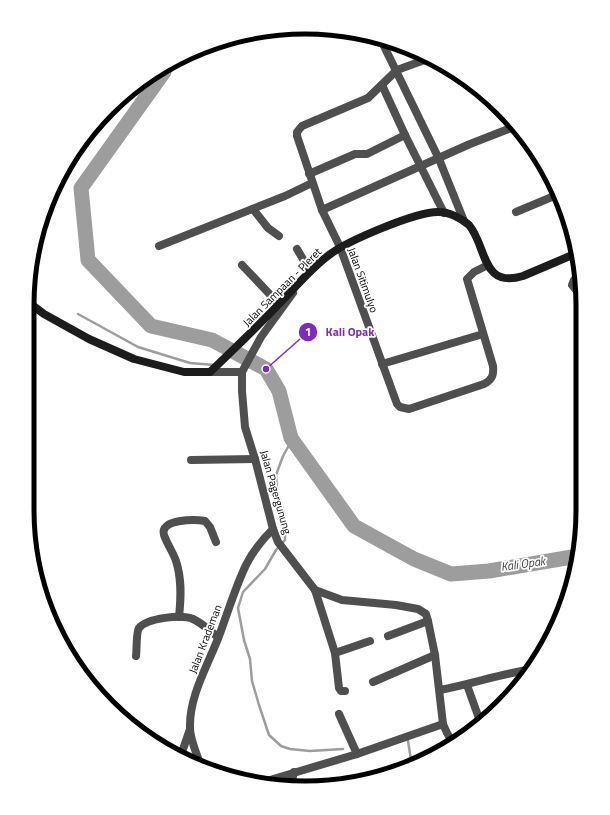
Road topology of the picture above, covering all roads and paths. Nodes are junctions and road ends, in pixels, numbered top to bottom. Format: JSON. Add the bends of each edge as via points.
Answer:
{"nodes":[{"id":1,"x":384,"y":46,"type":"edge"},
{"id":2,"x":423,"y":61,"type":"edge"},
{"id":3,"x":392,"y":74,"type":"junction"},
{"id":4,"x":382,"y":85,"type":"junction"},
{"id":5,"x":511,"y":128,"type":"edge"},
{"id":6,"x":405,"y":135,"type":"junction"},
{"id":7,"x":439,"y":159,"type":"junction"},
{"id":8,"x":421,"y":167,"type":"junction"},
{"id":9,"x":309,"y":174,"type":"junction"},
{"id":10,"x":312,"y":183,"type":"junction"},
{"id":11,"x":553,"y":196,"type":"edge"},
{"id":12,"x":253,"y":209,"type":"junction"},
{"id":13,"x":322,"y":210,"type":"junction"},
{"id":14,"x":444,"y":212,"type":"junction"},
{"id":15,"x":516,"y":212,"type":"dead end"},
{"id":16,"x":464,"y":221,"type":"junction"},
{"id":17,"x":279,"y":236,"type":"dead end"},
{"id":18,"x":159,"y":246,"type":"dead end"},
{"id":19,"x":340,"y":247,"type":"junction"},
{"id":20,"x":297,"y":249,"type":"dead end"},
{"id":21,"x":571,"y":255,"type":"edge"},
{"id":22,"x":488,"y":264,"type":"junction"},
{"id":23,"x":242,"y":265,"type":"dead end"},
{"id":24,"x":310,"y":271,"type":"junction"},
{"id":25,"x":575,"y":280,"type":"edge"},
{"id":26,"x":302,"y":281,"type":"junction"},
{"id":27,"x":575,"y":289,"type":"edge"},
{"id":28,"x":279,"y":304,"type":"junction"},
{"id":29,"x":34,"y":306,"type":"edge"},
{"id":30,"x":484,"y":334,"type":"junction"},
{"id":31,"x":382,"y":364,"type":"junction"},
{"id":32,"x":244,"y":369,"type":"junction"},
{"id":33,"x":210,"y":372,"type":"junction"},
{"id":34,"x":255,"y":459,"type":"junction"},
{"id":35,"x":191,"y":460,"type":"dead end"},
{"id":36,"x":273,"y":528,"type":"junction"},
{"id":37,"x":216,"y":542,"type":"dead end"},
{"id":38,"x":316,"y":590,"type":"junction"},
{"id":39,"x":179,"y":617,"type":"junction"},
{"id":40,"x":428,"y":621,"type":"junction"},
{"id":41,"x":388,"y":636,"type":"dead end"},
{"id":42,"x":218,"y":637,"type":"junction"},
{"id":43,"x":370,"y":641,"type":"dead end"},
{"id":44,"x":335,"y":652,"type":"junction"},
{"id":45,"x":136,"y":656,"type":"dead end"},
{"id":46,"x":434,"y":656,"type":"junction"},
{"id":47,"x":523,"y":670,"type":"edge"},
{"id":48,"x":373,"y":682,"type":"dead end"},
{"id":49,"x":467,"y":685,"type":"junction"},
{"id":50,"x":440,"y":690,"type":"junction"},
{"id":51,"x":345,"y":691,"type":"dead end"},
{"id":52,"x":339,"y":714,"type":"dead end"},
{"id":53,"x":479,"y":718,"type":"edge"},
{"id":54,"x":443,"y":724,"type":"junction"},
{"id":55,"x":190,"y":729,"type":"junction"},
{"id":56,"x":450,"y":739,"type":"edge"},
{"id":57,"x":182,"y":752,"type":"edge"},
{"id":58,"x":357,"y":754,"type":"junction"},
{"id":59,"x":199,"y":759,"type":"edge"},
{"id":60,"x":294,"y":772,"type":"junction"},
{"id":61,"x":272,"y":779,"type":"edge"},
{"id":62,"x":292,"y":780,"type":"edge"}],
"edges":[{"from":1,"to":3,"type":"street"},
{"from":2,"to":3,"type":"street"},
{"from":3,"to":4,"type":"street","name":"Jalan Sitimulyo"},
{"from":3,"to":7,"type":"street"},
{"from":4,"to":6,"type":"street"},
{"from":4,"to":9,"type":"street","name":"Jalan Sitimulyo","via":[[364,100],[299,128],[297,136]]},
{"from":5,"to":7,"type":"street"},
{"from":6,"to":8,"type":"street"},
{"from":6,"to":9,"type":"street","via":[[367,154],[355,154]]},
{"from":7,"to":8,"type":"street"},
{"from":7,"to":16,"type":"street"},
{"from":8,"to":13,"type":"street"},
{"from":8,"to":14,"type":"street"},
{"from":9,"to":10,"type":"street","name":"Jalan Sitimulyo"},
{"from":10,"to":12,"type":"street"},
{"from":10,"to":13,"type":"street","name":"Jalan Sitimulyo"},
{"from":11,"to":15,"type":"street"},
{"from":12,"to":17,"type":"street","via":[[268,228]]},
{"from":12,"to":18,"type":"street"},
{"from":13,"to":19,"type":"street","name":"Jalan Sitimulyo"},
{"from":14,"to":16,"type":"main road","name":"Jalan Sampaan - Pleret"},
{"from":14,"to":19,"type":"main road","name":"Jalan Sampaan - Pleret","via":[[417,216]]},
{"from":16,"to":22,"type":"main road","via":[[471,229]]},
{"from":19,"to":24,"type":"main road","name":"Jalan Sampaan - Pleret"},
{"from":19,"to":31,"type":"street","name":"Jalan Sitimulyo"},
{"from":20,"to":24,"type":"street"},
{"from":21,"to":22,"type":"main road","via":[[508,279],[497,275]]},
{"from":22,"to":30,"type":"street","via":[[467,279]]},
{"from":23,"to":28,"type":"street"},
{"from":24,"to":26,"type":"main road","name":"Jalan Sampaan - Pleret"},
{"from":25,"to":27,"type":"street","via":[[572,285]]},
{"from":26,"to":28,"type":"main road","name":"Jalan Sampaan - Pleret"},
{"from":26,"to":32,"type":"street","via":[[261,337]]},
{"from":28,"to":33,"type":"main road","name":"Jalan Sampaan - Pleret"},
{"from":29,"to":33,"type":"main road","via":[[112,351],[184,372]]},
{"from":30,"to":31,"type":"street"},
{"from":30,"to":31,"type":"street","name":"Jalan Sitimulyo","via":[[493,366],[493,376],[488,382],[409,409],[397,404]]},
{"from":32,"to":33,"type":"street"},
{"from":32,"to":34,"type":"street","name":"Jalan Pagergunung","via":[[242,391],[246,427]]},
{"from":34,"to":35,"type":"street"},
{"from":34,"to":36,"type":"street","name":"Jalan Pagergunung"},
{"from":36,"to":38,"type":"street","name":"Jalan Pagergunung","via":[[281,545]]},
{"from":36,"to":42,"type":"street","name":"Jalan Krademan","via":[[246,564]]},
{"from":37,"to":39,"type":"street","via":[[205,521],[184,521],[169,524],[164,528],[164,535],[179,574]]},
{"from":38,"to":40,"type":"street","via":[[342,600],[418,609],[426,614]]},
{"from":38,"to":44,"type":"street"},
{"from":39,"to":42,"type":"street","via":[[192,618]]},
{"from":39,"to":45,"type":"street","via":[[146,622],[139,627]]},
{"from":40,"to":41,"type":"street"},
{"from":40,"to":46,"type":"street"},
{"from":42,"to":55,"type":"street","name":"Jalan Krademan","via":[[194,696]]},
{"from":43,"to":44,"type":"street"},
{"from":44,"to":51,"type":"street","via":[[339,688]]},
{"from":46,"to":48,"type":"street"},
{"from":46,"to":50,"type":"street"},
{"from":47,"to":49,"type":"street"},
{"from":49,"to":50,"type":"street"},
{"from":49,"to":53,"type":"street"},
{"from":50,"to":54,"type":"street"},
{"from":52,"to":58,"type":"street"},
{"from":54,"to":56,"type":"street"},
{"from":54,"to":58,"type":"street"},
{"from":55,"to":57,"type":"street"},
{"from":55,"to":59,"type":"street","name":"Jalan Krademan"},
{"from":58,"to":60,"type":"street"},
{"from":60,"to":61,"type":"street"},
{"from":60,"to":62,"type":"street"}]}
